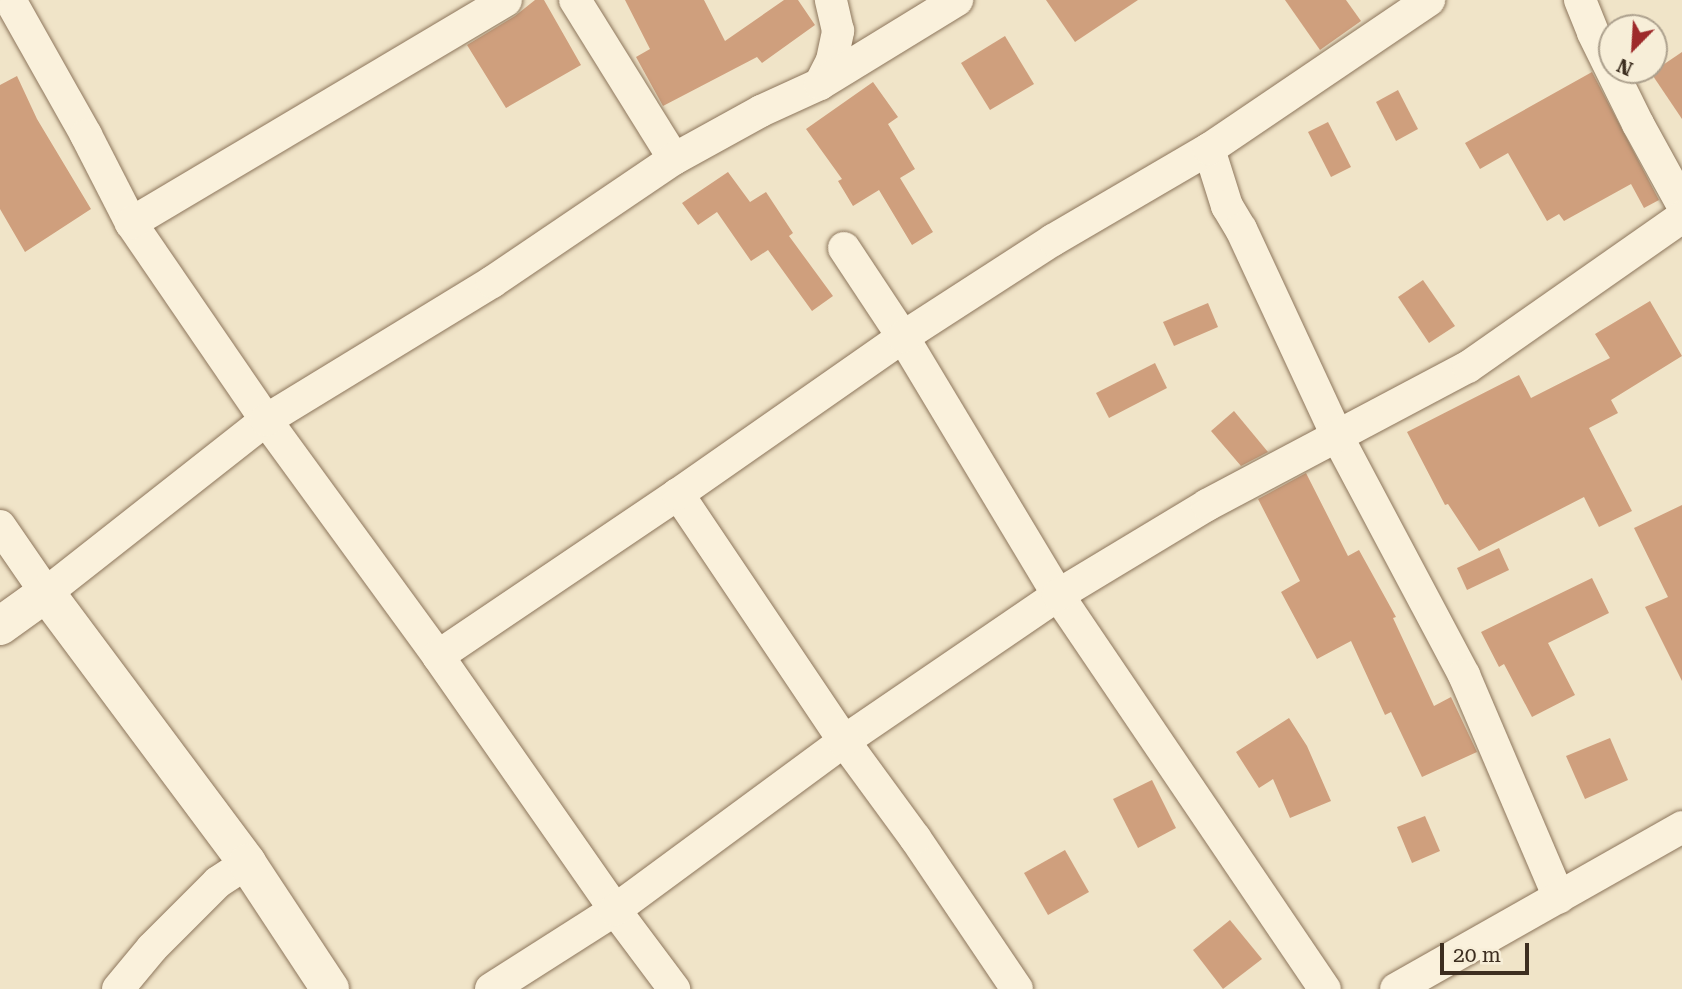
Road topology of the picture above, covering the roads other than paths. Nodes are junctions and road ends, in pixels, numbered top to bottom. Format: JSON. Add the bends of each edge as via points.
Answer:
{"nodes":[{"id":1,"x":506,"y":0,"type":"edge"},
{"id":2,"x":575,"y":0,"type":"edge"},
{"id":3,"x":831,"y":0,"type":"edge"},
{"id":4,"x":957,"y":0,"type":"edge"},
{"id":5,"x":1429,"y":0,"type":"edge"},
{"id":6,"x":1580,"y":0,"type":"edge"},
{"id":7,"x":14,"y":8,"type":"edge"},
{"id":8,"x":820,"y":84,"type":"junction"},
{"id":9,"x":1209,"y":149,"type":"junction"},
{"id":10,"x":674,"y":159,"type":"junction"},
{"id":11,"x":1682,"y":204,"type":"edge"},
{"id":12,"x":1682,"y":217,"type":"edge"},
{"id":13,"x":131,"y":223,"type":"junction"},
{"id":14,"x":844,"y":248,"type":"dead end"},
{"id":15,"x":903,"y":337,"type":"junction"},
{"id":16,"x":265,"y":420,"type":"junction"},
{"id":17,"x":1337,"y":436,"type":"junction"},
{"id":18,"x":678,"y":494,"type":"junction"},
{"id":19,"x":0,"y":526,"type":"edge"},
{"id":20,"x":46,"y":593,"type":"junction"},
{"id":21,"x":1058,"y":595,"type":"junction"},
{"id":22,"x":0,"y":626,"type":"edge"},
{"id":23,"x":438,"y":656,"type":"junction"},
{"id":24,"x":844,"y":741,"type":"junction"},
{"id":25,"x":1682,"y":828,"type":"edge"},
{"id":26,"x":247,"y":863,"type":"junction"},
{"id":27,"x":1559,"y":898,"type":"junction"},
{"id":28,"x":615,"y":910,"type":"junction"},
{"id":29,"x":118,"y":989,"type":"edge"},
{"id":30,"x":330,"y":989,"type":"edge"},
{"id":31,"x":491,"y":989,"type":"edge"},
{"id":32,"x":674,"y":989,"type":"edge"},
{"id":33,"x":1017,"y":989,"type":"edge"},
{"id":34,"x":1325,"y":989,"type":"edge"},
{"id":35,"x":1395,"y":989,"type":"edge"}],
"edges":[{"from":1,"to":13,"type":"street"},
{"from":2,"to":10,"type":"street"},
{"from":3,"to":8,"type":"street","via":[[838,31],[832,60]]},
{"from":4,"to":8,"type":"street"},
{"from":5,"to":9,"type":"street"},
{"from":6,"to":11,"type":"street","via":[[1632,113]]},
{"from":7,"to":13,"type":"street"},
{"from":8,"to":10,"type":"street"},
{"from":9,"to":15,"type":"street","via":[[1053,240]]},
{"from":9,"to":17,"type":"street","via":[[1227,206]]},
{"from":10,"to":16,"type":"street","via":[[492,282]]},
{"from":12,"to":17,"type":"street","via":[[1468,367]]},
{"from":13,"to":16,"type":"street"},
{"from":14,"to":15,"type":"street"},
{"from":15,"to":18,"type":"street"},
{"from":15,"to":21,"type":"street"},
{"from":16,"to":20,"type":"street"},
{"from":16,"to":23,"type":"street"},
{"from":17,"to":21,"type":"street","via":[[1207,505]]},
{"from":17,"to":27,"type":"street","via":[[1464,675]]},
{"from":18,"to":23,"type":"street"},
{"from":18,"to":24,"type":"street"},
{"from":19,"to":20,"type":"street"},
{"from":20,"to":22,"type":"street"},
{"from":20,"to":26,"type":"street"},
{"from":21,"to":24,"type":"street"},
{"from":21,"to":34,"type":"street"},
{"from":23,"to":28,"type":"street"},
{"from":24,"to":28,"type":"street"},
{"from":24,"to":33,"type":"street"},
{"from":25,"to":27,"type":"street"},
{"from":26,"to":29,"type":"street","via":[[218,882]]},
{"from":26,"to":30,"type":"street"},
{"from":27,"to":35,"type":"street"},
{"from":28,"to":31,"type":"street"},
{"from":28,"to":32,"type":"street"}]}
